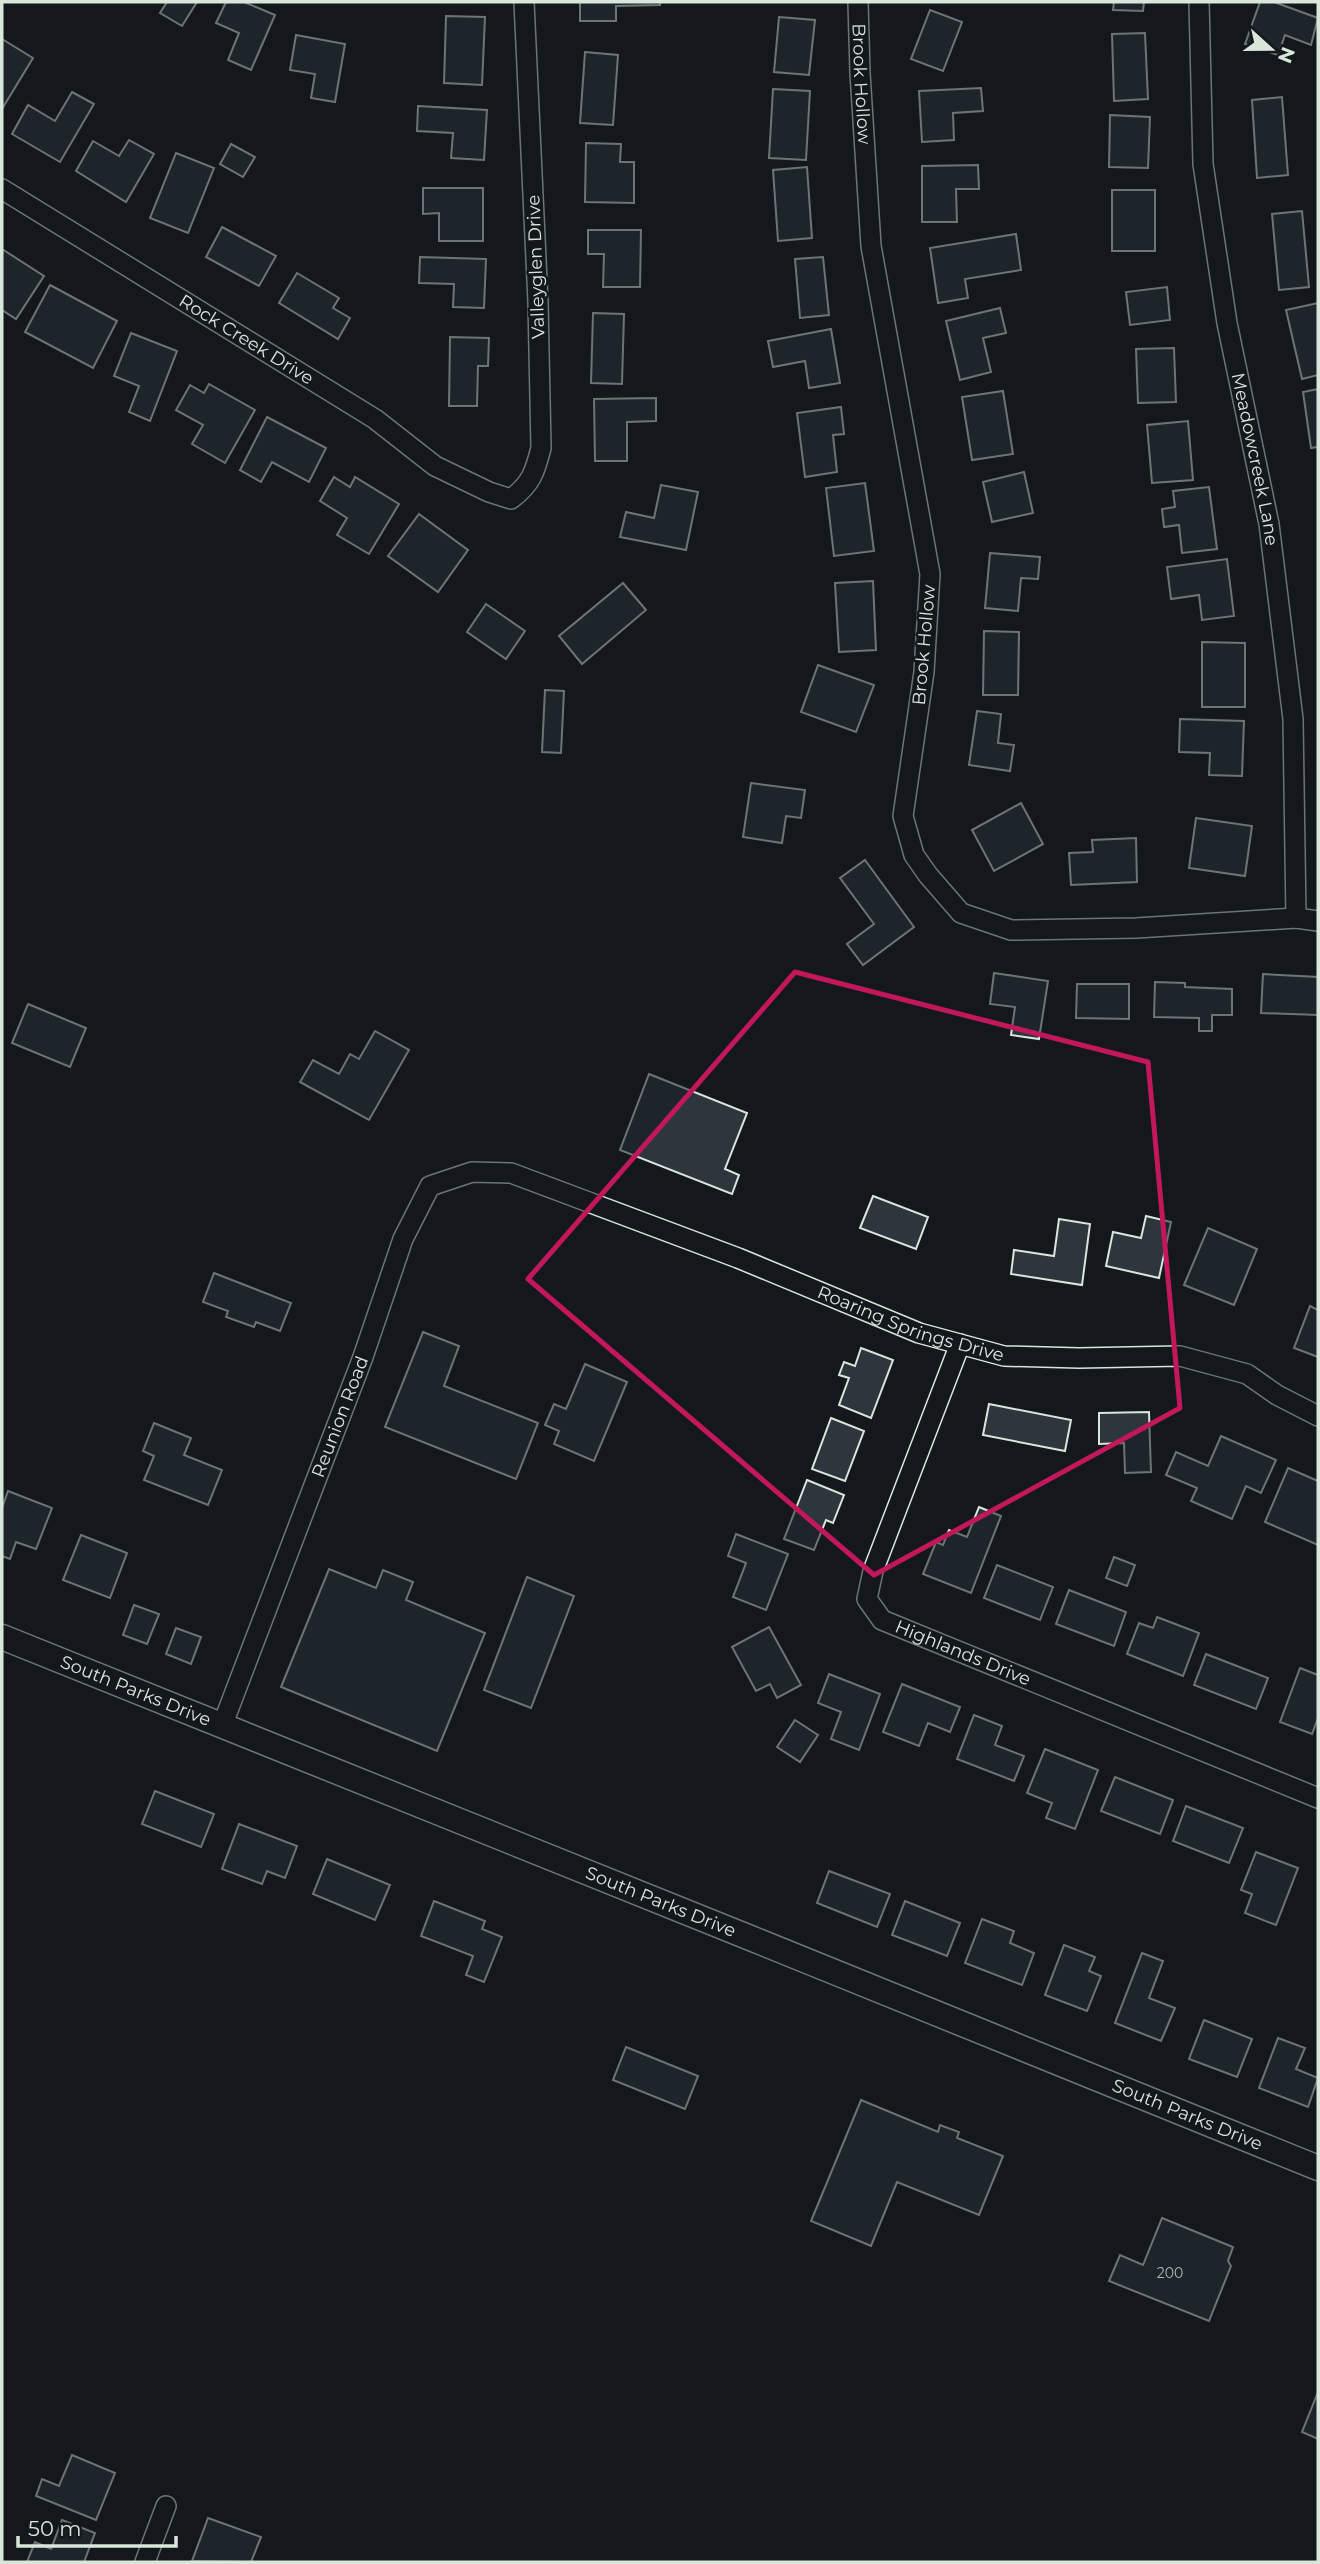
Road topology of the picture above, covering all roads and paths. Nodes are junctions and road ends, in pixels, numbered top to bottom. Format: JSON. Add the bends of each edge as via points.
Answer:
{"nodes":[{"id":1,"x":524,"y":2,"type":"edge"},
{"id":2,"x":858,"y":2,"type":"edge"},
{"id":3,"x":1199,"y":2,"type":"edge"},
{"id":4,"x":2,"y":189,"type":"edge"},
{"id":5,"x":489,"y":492,"type":"joint"},
{"id":6,"x":1296,"y":918,"type":"junction"},
{"id":7,"x":1318,"y":921,"type":"edge"},
{"id":8,"x":511,"y":1173,"type":"joint"},
{"id":9,"x":960,"y":1344,"type":"junction"},
{"id":10,"x":1318,"y":1416,"type":"edge"},
{"id":11,"x":2,"y":1637,"type":"edge"},
{"id":12,"x":222,"y":1726,"type":"junction"},
{"id":13,"x":1318,"y":1798,"type":"edge"},
{"id":14,"x":1318,"y":2168,"type":"edge"},
{"id":15,"x":166,"y":2506,"type":"dead end"},
{"id":16,"x":145,"y":2562,"type":"edge"}],
"edges":[{"from":1,"to":5,"type":"street","name":"Valleyglen Drive","via":[[541,448],[525,488],[511,499]]},
{"from":2,"to":6,"type":"street","name":"Brook Hollow","via":[[871,246],[930,574],[925,672],[904,816],[914,855],[961,913],[1011,930]]},
{"from":3,"to":6,"type":"street","name":"Meadowcreek Lane","via":[[1203,164],[1227,323],[1269,524],[1293,719]]},
{"from":4,"to":5,"type":"street","name":"Rock Creek Drive","via":[[375,419],[435,466]]},
{"from":6,"to":7,"type":"street","name":"Brook Hollow"},
{"from":8,"to":9,"type":"street","name":"Roaring Springs Drive","via":[[738,1258],[919,1333]]},
{"from":8,"to":12,"type":"street","name":"Reunion Road","via":[[472,1172],[430,1186],[403,1239],[363,1357]]},
{"from":9,"to":10,"type":"street","name":"Roaring Springs Drive","via":[[1004,1356],[1180,1356],[1247,1374]]},
{"from":9,"to":13,"type":"street","name":"Highlands Drive","via":[[873,1570],[867,1599],[882,1620]]},
{"from":11,"to":12,"type":"street","name":"South Parks Drive"},
{"from":12,"to":14,"type":"street","name":"South Parks Drive"},
{"from":15,"to":16,"type":"street"}]}
